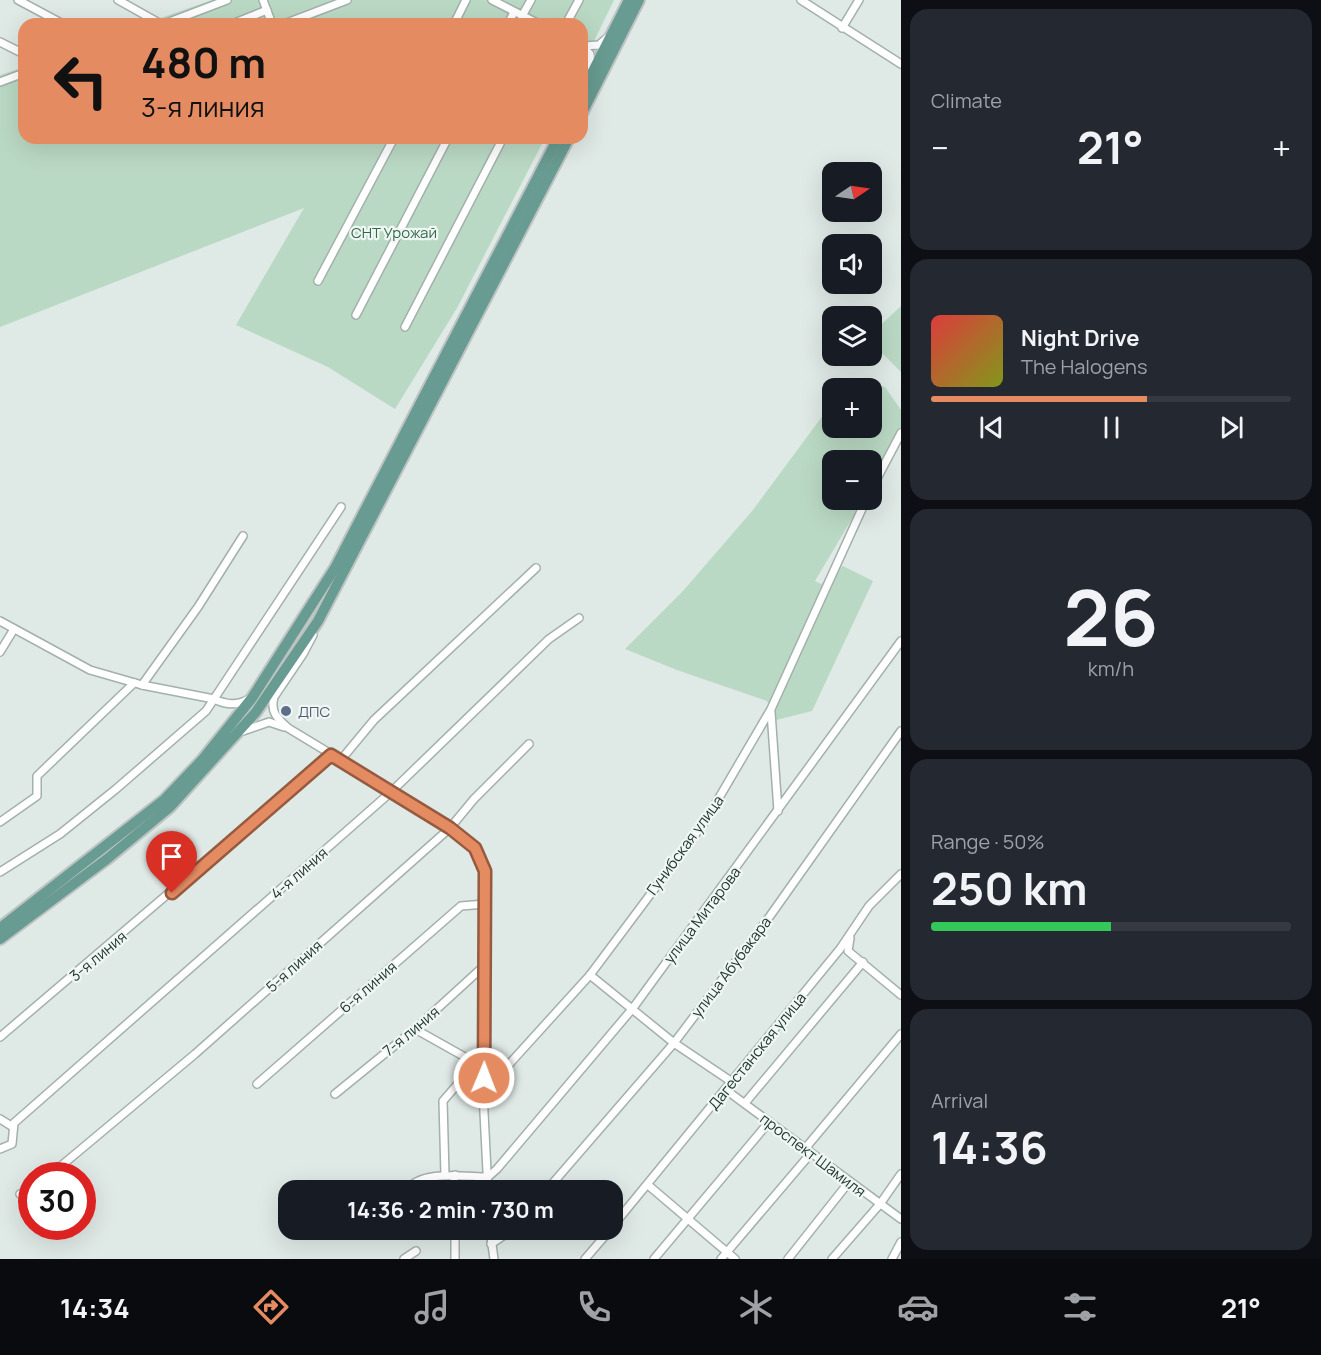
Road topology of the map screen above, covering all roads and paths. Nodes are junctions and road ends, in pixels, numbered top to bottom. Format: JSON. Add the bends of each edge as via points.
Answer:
{"nodes":[{"id":1,"x":18,"y":0,"type":"edge"},
{"id":2,"x":118,"y":0,"type":"edge"},
{"id":3,"x":226,"y":0,"type":"edge"},
{"id":4,"x":263,"y":0,"type":"edge"},
{"id":5,"x":347,"y":0,"type":"edge"},
{"id":6,"x":466,"y":0,"type":"edge"},
{"id":7,"x":492,"y":0,"type":"edge"},
{"id":8,"x":531,"y":0,"type":"edge"},
{"id":9,"x":579,"y":0,"type":"edge"},
{"id":10,"x":629,"y":0,"type":"edge"},
{"id":11,"x":639,"y":0,"type":"edge"},
{"id":12,"x":801,"y":0,"type":"edge"},
{"id":13,"x":859,"y":0,"type":"edge"},
{"id":14,"x":267,"y":10,"type":"junction"},
{"id":15,"x":514,"y":12,"type":"junction"},
{"id":16,"x":522,"y":16,"type":"junction"},
{"id":17,"x":52,"y":18,"type":"edge"},
{"id":18,"x":152,"y":18,"type":"edge"},
{"id":19,"x":179,"y":18,"type":"edge"},
{"id":20,"x":246,"y":18,"type":"edge"},
{"id":21,"x":270,"y":18,"type":"edge"},
{"id":22,"x":300,"y":18,"type":"edge"},
{"id":23,"x":457,"y":18,"type":"edge"},
{"id":24,"x":511,"y":18,"type":"edge"},
{"id":25,"x":526,"y":18,"type":"edge"},
{"id":26,"x":569,"y":18,"type":"edge"},
{"id":27,"x":842,"y":28,"type":"junction"},
{"id":28,"x":613,"y":32,"type":"junction"},
{"id":29,"x":0,"y":42,"type":"edge"},
{"id":30,"x":588,"y":46,"type":"edge"},
{"id":31,"x":18,"y":51,"type":"edge"},
{"id":32,"x":588,"y":54,"type":"edge"},
{"id":33,"x":900,"y":61,"type":"edge"},
{"id":34,"x":18,"y":75,"type":"edge"},
{"id":35,"x":590,"y":78,"type":"junction"},
{"id":36,"x":0,"y":82,"type":"edge"},
{"id":37,"x":588,"y":82,"type":"edge"},
{"id":38,"x":588,"y":100,"type":"edge"},
{"id":39,"x":391,"y":144,"type":"edge"},
{"id":40,"x":445,"y":144,"type":"edge"},
{"id":41,"x":500,"y":144,"type":"edge"},
{"id":42,"x":555,"y":144,"type":"edge"},
{"id":43,"x":566,"y":144,"type":"edge"},
{"id":44,"x":318,"y":281,"type":"dead end"},
{"id":45,"x":356,"y":315,"type":"dead end"},
{"id":46,"x":405,"y":327,"type":"dead end"},
{"id":47,"x":901,"y":433,"type":"edge"},
{"id":48,"x":882,"y":469,"type":"edge"},
{"id":49,"x":341,"y":507,"type":"dead end"},
{"id":50,"x":861,"y":510,"type":"edge"},
{"id":51,"x":243,"y":536,"type":"dead end"},
{"id":52,"x":536,"y":568,"type":"dead end"},
{"id":53,"x":579,"y":618,"type":"dead end"},
{"id":54,"x":0,"y":621,"type":"edge"},
{"id":55,"x":318,"y":621,"type":"junction"},
{"id":56,"x":14,"y":629,"type":"junction"},
{"id":57,"x":901,"y":641,"type":"edge"},
{"id":58,"x":0,"y":652,"type":"edge"},
{"id":59,"x":134,"y":683,"type":"junction"},
{"id":60,"x":142,"y":685,"type":"junction"},
{"id":61,"x":252,"y":698,"type":"junction"},
{"id":62,"x":214,"y":699,"type":"junction"},
{"id":63,"x":224,"y":704,"type":"junction"},
{"id":64,"x":771,"y":709,"type":"junction"},
{"id":65,"x":230,"y":726,"type":"junction"},
{"id":66,"x":288,"y":728,"type":"junction"},
{"id":67,"x":901,"y":731,"type":"edge"},
{"id":68,"x":241,"y":732,"type":"junction"},
{"id":69,"x":529,"y":744,"type":"dead end"},
{"id":70,"x":331,"y":755,"type":"junction"},
{"id":71,"x":340,"y":761,"type":"junction"},
{"id":72,"x":391,"y":792,"type":"junction"},
{"id":73,"x":778,"y":812,"type":"junction"},
{"id":74,"x":0,"y":822,"type":"edge"},
{"id":75,"x":450,"y":828,"type":"junction"},
{"id":76,"x":0,"y":872,"type":"edge"},
{"id":77,"x":901,"y":874,"type":"edge"},
{"id":78,"x":485,"y":904,"type":"junction"},
{"id":79,"x":854,"y":927,"type":"junction"},
{"id":80,"x":0,"y":928,"type":"edge"},
{"id":81,"x":0,"y":939,"type":"edge"},
{"id":82,"x":863,"y":962,"type":"junction"},
{"id":83,"x":486,"y":965,"type":"junction"},
{"id":84,"x":590,"y":975,"type":"junction"},
{"id":85,"x":901,"y":994,"type":"edge"},
{"id":86,"x":633,"y":1008,"type":"junction"},
{"id":87,"x":415,"y":1029,"type":"junction"},
{"id":88,"x":901,"y":1034,"type":"edge"},
{"id":89,"x":0,"y":1037,"type":"edge"},
{"id":90,"x":674,"y":1043,"type":"junction"},
{"id":91,"x":472,"y":1061,"type":"junction"},
{"id":92,"x":484,"y":1063,"type":"junction"},
{"id":93,"x":732,"y":1082,"type":"junction"},
{"id":94,"x":257,"y":1084,"type":"dead end"},
{"id":95,"x":726,"y":1089,"type":"junction"},
{"id":96,"x":483,"y":1093,"type":"junction"},
{"id":97,"x":335,"y":1094,"type":"dead end"},
{"id":98,"x":746,"y":1103,"type":"junction"},
{"id":99,"x":0,"y":1119,"type":"edge"},
{"id":100,"x":769,"y":1122,"type":"junction"},
{"id":101,"x":14,"y":1125,"type":"junction"},
{"id":102,"x":0,"y":1149,"type":"edge"},
{"id":103,"x":809,"y":1152,"type":"junction"},
{"id":104,"x":66,"y":1162,"type":"edge"},
{"id":105,"x":901,"y":1174,"type":"edge"},
{"id":106,"x":445,"y":1175,"type":"junction"},
{"id":107,"x":455,"y":1175,"type":"junction"},
{"id":108,"x":488,"y":1177,"type":"junction"},
{"id":109,"x":424,"y":1180,"type":"edge"},
{"id":110,"x":454,"y":1180,"type":"edge"},
{"id":111,"x":556,"y":1180,"type":"edge"},
{"id":112,"x":849,"y":1182,"type":"junction"},
{"id":113,"x":648,"y":1185,"type":"junction"},
{"id":114,"x":880,"y":1204,"type":"junction"},
{"id":115,"x":623,"y":1215,"type":"edge"},
{"id":116,"x":688,"y":1219,"type":"junction"},
{"id":117,"x":901,"y":1219,"type":"edge"},
{"id":118,"x":455,"y":1240,"type":"edge"},
{"id":119,"x":491,"y":1240,"type":"edge"},
{"id":120,"x":497,"y":1240,"type":"edge"},
{"id":121,"x":601,"y":1240,"type":"edge"},
{"id":122,"x":901,"y":1242,"type":"edge"},
{"id":123,"x":491,"y":1244,"type":"junction"},
{"id":124,"x":416,"y":1251,"type":"dead end"},
{"id":125,"x":724,"y":1256,"type":"edge"},
{"id":126,"x":404,"y":1259,"type":"edge"},
{"id":127,"x":455,"y":1259,"type":"edge"},
{"id":128,"x":494,"y":1259,"type":"edge"},
{"id":129,"x":585,"y":1259,"type":"edge"},
{"id":130,"x":654,"y":1259,"type":"edge"},
{"id":131,"x":735,"y":1259,"type":"edge"},
{"id":132,"x":788,"y":1259,"type":"edge"},
{"id":133,"x":832,"y":1259,"type":"edge"},
{"id":134,"x":892,"y":1259,"type":"edge"}],
"edges":[{"from":1,"to":17,"type":"street"},
{"from":2,"to":18,"type":"street"},
{"from":3,"to":19,"type":"street"},
{"from":4,"to":14,"type":"street"},
{"from":5,"to":22,"type":"street"},
{"from":6,"to":23,"type":"street"},
{"from":7,"to":15,"type":"street"},
{"from":8,"to":16,"type":"street"},
{"from":9,"to":26,"type":"street"},
{"from":10,"to":28,"type":"main road"},
{"from":11,"to":38,"type":"main road"},
{"from":12,"to":27,"type":"street"},
{"from":13,"to":27,"type":"street"},
{"from":14,"to":20,"type":"street"},
{"from":14,"to":21,"type":"street"},
{"from":15,"to":16,"type":"street"},
{"from":15,"to":24,"type":"street"},
{"from":16,"to":25,"type":"street"},
{"from":27,"to":33,"type":"street"},
{"from":28,"to":30,"type":"street","via":[[599,45]]},
{"from":28,"to":35,"type":"main road"},
{"from":29,"to":31,"type":"street"},
{"from":32,"to":35,"type":"street"},
{"from":34,"to":36,"type":"street"},
{"from":35,"to":37,"type":"main road"},
{"from":39,"to":44,"type":"street"},
{"from":40,"to":45,"type":"street"},
{"from":41,"to":46,"type":"street"},
{"from":42,"to":61,"type":"main road","via":[[335,568]]},
{"from":43,"to":55,"type":"main road"},
{"from":47,"to":48,"type":"street"},
{"from":49,"to":62,"type":"street"},
{"from":50,"to":64,"type":"street","name":"Гунибская улица"},
{"from":51,"to":60,"type":"street"},
{"from":52,"to":71,"type":"street","via":[[374,720]]},
{"from":53,"to":72,"type":"street","name":"4-я линия","via":[[549,639]]},
{"from":54,"to":56,"type":"street"},
{"from":55,"to":66,"type":"street","via":[[309,645],[274,697],[276,716]]},
{"from":55,"to":68,"type":"main road"},
{"from":56,"to":58,"type":"street"},
{"from":56,"to":59,"type":"street","via":[[90,670]]},
{"from":57,"to":73,"type":"street","name":"улица Митарова"},
{"from":59,"to":60,"type":"street"},
{"from":59,"to":74,"type":"street","via":[[37,776],[37,796]]},
{"from":60,"to":62,"type":"street"},
{"from":61,"to":63,"type":"street","via":[[243,703]]},
{"from":61,"to":65,"type":"main road"},
{"from":62,"to":63,"type":"street"},
{"from":62,"to":76,"type":"street","via":[[206,711],[116,789],[60,834]]},
{"from":63,"to":65,"type":"street","via":[[230,712]]},
{"from":64,"to":73,"type":"street"},
{"from":64,"to":84,"type":"street","name":"Гунибская улица","via":[[706,820]]},
{"from":65,"to":80,"type":"main road","via":[[164,800]]},
{"from":66,"to":68,"type":"street","via":[[269,722]]},
{"from":66,"to":70,"type":"street"},
{"from":67,"to":90,"type":"street","name":"улица Абубакара"},
{"from":68,"to":81,"type":"main road","via":[[170,807]]},
{"from":69,"to":75,"type":"street","name":"5-я линия"},
{"from":70,"to":71,"type":"street"},
{"from":70,"to":89,"type":"street","name":"3-я линия"},
{"from":71,"to":72,"type":"street"},
{"from":72,"to":75,"type":"street"},
{"from":72,"to":101,"type":"street","name":"4-я линия"},
{"from":73,"to":86,"type":"street","name":"улица Митарова"},
{"from":75,"to":78,"type":"street","via":[[475,848],[481,858]]},
{"from":75,"to":104,"type":"street","name":"5-я линия","via":[[195,1054]]},
{"from":77,"to":79,"type":"street","name":"Дагестанская улица"},
{"from":78,"to":83,"type":"street"},
{"from":78,"to":94,"type":"street","name":"6-я линия","via":[[461,906]]},
{"from":79,"to":82,"type":"street","via":[[849,951]]},
{"from":79,"to":93,"type":"street","name":"Дагестанская улица"},
{"from":82,"to":85,"type":"street"},
{"from":82,"to":98,"type":"street"},
{"from":83,"to":87,"type":"street","name":"7-я линия"},
{"from":83,"to":92,"type":"street"},
{"from":84,"to":86,"type":"street"},
{"from":84,"to":96,"type":"street","name":"Гунибская улица"},
{"from":86,"to":90,"type":"street"},
{"from":86,"to":108,"type":"street","name":"улица Митарова"},
{"from":87,"to":91,"type":"street"},
{"from":87,"to":97,"type":"street","name":"7-я линия"},
{"from":88,"to":103,"type":"street","via":[[808,1145]]},
{"from":90,"to":93,"type":"street"},
{"from":90,"to":111,"type":"street","name":"улица Абубакара"},
{"from":91,"to":92,"type":"street"},
{"from":91,"to":106,"type":"street","via":[[469,1071],[443,1101]]},
{"from":92,"to":96,"type":"street"},
{"from":93,"to":95,"type":"street","name":"Дагестанская улица"},
{"from":95,"to":98,"type":"street","name":"проспект Шамиля"},
{"from":95,"to":113,"type":"street","name":"Дагестанская улица"},
{"from":96,"to":108,"type":"street"},
{"from":98,"to":100,"type":"street","name":"проспект Шамиля"},
{"from":99,"to":101,"type":"street"},
{"from":100,"to":103,"type":"street","name":"проспект Шамиля"},
{"from":100,"to":116,"type":"street"},
{"from":101,"to":102,"type":"street","name":"4-я линия","via":[[12,1144]]},
{"from":103,"to":112,"type":"street","name":"проспект Шамиля"},
{"from":103,"to":125,"type":"street"},
{"from":105,"to":114,"type":"street"},
{"from":106,"to":107,"type":"street"},
{"from":106,"to":109,"type":"street"},
{"from":107,"to":108,"type":"street"},
{"from":107,"to":110,"type":"street"},
{"from":112,"to":114,"type":"street","name":"проспект Шамиля"},
{"from":112,"to":132,"type":"street"},
{"from":113,"to":115,"type":"street","name":"Дагестанская улица"},
{"from":113,"to":116,"type":"street"},
{"from":114,"to":117,"type":"street","name":"проспект Шамиля"},
{"from":114,"to":133,"type":"street"},
{"from":116,"to":125,"type":"street"},
{"from":116,"to":130,"type":"street"},
{"from":118,"to":127,"type":"street"},
{"from":119,"to":123,"type":"street"},
{"from":120,"to":123,"type":"street"},
{"from":121,"to":129,"type":"street","name":"Дагестанская улица"},
{"from":122,"to":134,"type":"street"},
{"from":123,"to":128,"type":"street"},
{"from":124,"to":126,"type":"street"},
{"from":125,"to":131,"type":"street"}]}
